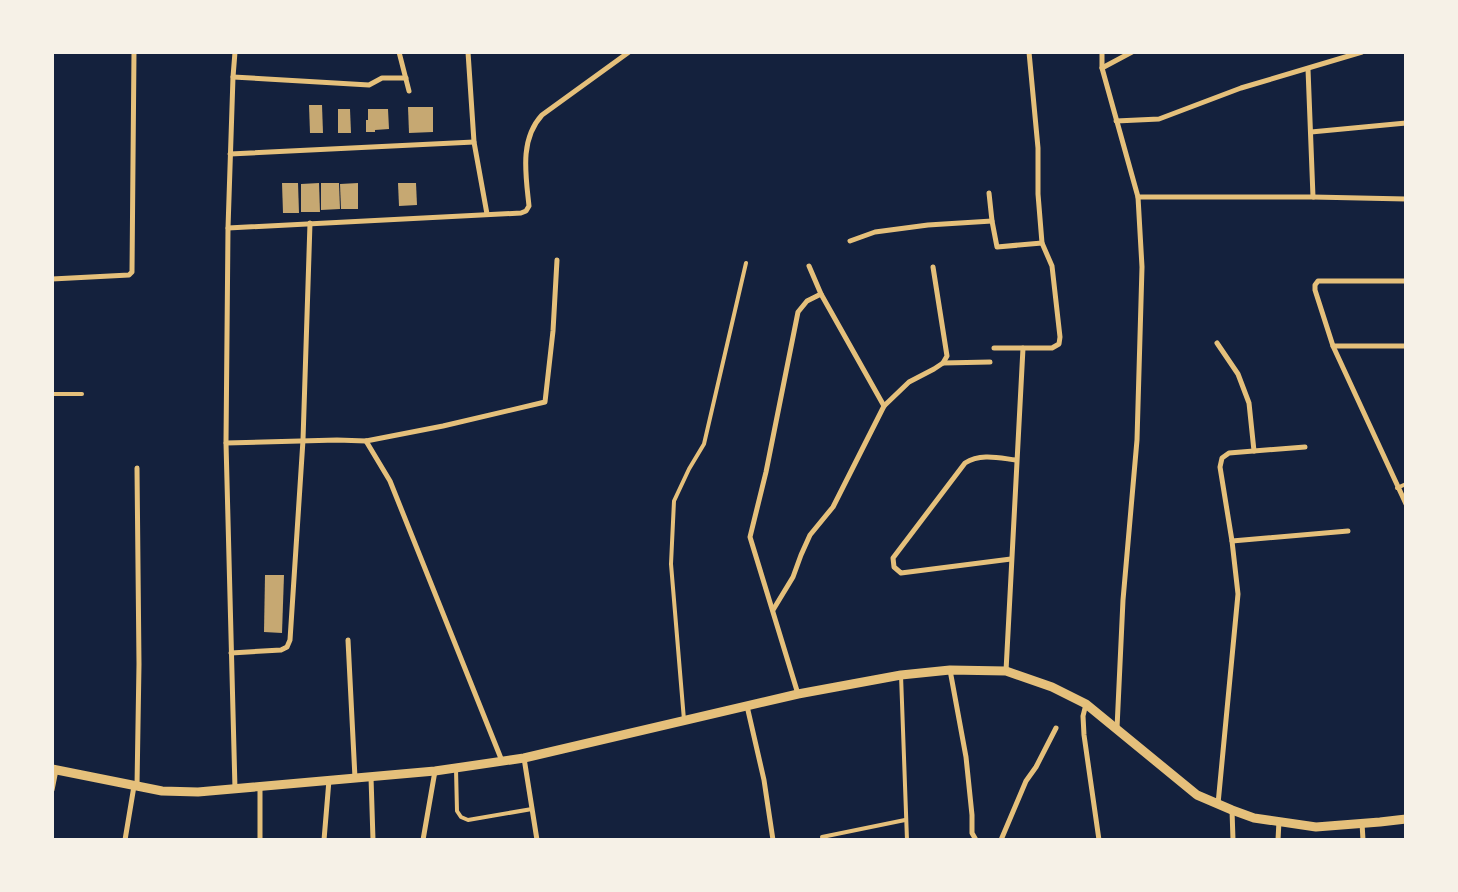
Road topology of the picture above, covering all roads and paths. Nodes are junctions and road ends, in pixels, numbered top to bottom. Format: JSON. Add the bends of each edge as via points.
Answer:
{"nodes":[{"id":1,"x":134,"y":52,"type":"edge"},
{"id":2,"x":235,"y":52,"type":"edge"},
{"id":3,"x":399,"y":52,"type":"edge"},
{"id":4,"x":468,"y":52,"type":"edge"},
{"id":5,"x":629,"y":52,"type":"edge"},
{"id":6,"x":1029,"y":52,"type":"edge"},
{"id":7,"x":1102,"y":52,"type":"edge"},
{"id":8,"x":1132,"y":52,"type":"edge"},
{"id":9,"x":1362,"y":52,"type":"edge"},
{"id":10,"x":1102,"y":68,"type":"junction"},
{"id":11,"x":1308,"y":69,"type":"junction"},
{"id":12,"x":232,"y":77,"type":"junction"},
{"id":13,"x":406,"y":78,"type":"junction"},
{"id":14,"x":409,"y":91,"type":"dead end"},
{"id":15,"x":1116,"y":121,"type":"junction"},
{"id":16,"x":1406,"y":123,"type":"edge"},
{"id":17,"x":1311,"y":132,"type":"junction"},
{"id":18,"x":474,"y":142,"type":"junction"},
{"id":19,"x":230,"y":154,"type":"junction"},
{"id":20,"x":989,"y":193,"type":"dead end"},
{"id":21,"x":1138,"y":197,"type":"junction"},
{"id":22,"x":1312,"y":197,"type":"junction"},
{"id":23,"x":1406,"y":199,"type":"edge"},
{"id":24,"x":487,"y":214,"type":"junction"},
{"id":25,"x":992,"y":221,"type":"junction"},
{"id":26,"x":310,"y":223,"type":"junction"},
{"id":27,"x":228,"y":228,"type":"junction"},
{"id":28,"x":850,"y":241,"type":"dead end"},
{"id":29,"x":1042,"y":243,"type":"junction"},
{"id":30,"x":557,"y":260,"type":"dead end"},
{"id":31,"x":746,"y":263,"type":"dead end"},
{"id":32,"x":809,"y":266,"type":"dead end"},
{"id":33,"x":933,"y":267,"type":"dead end"},
{"id":34,"x":52,"y":279,"type":"edge"},
{"id":35,"x":1406,"y":281,"type":"edge"},
{"id":36,"x":821,"y":294,"type":"junction"},
{"id":37,"x":1217,"y":343,"type":"dead end"},
{"id":38,"x":1333,"y":346,"type":"junction"},
{"id":39,"x":1406,"y":346,"type":"edge"},
{"id":40,"x":994,"y":348,"type":"dead end"},
{"id":41,"x":1023,"y":348,"type":"junction"},
{"id":42,"x":990,"y":362,"type":"dead end"},
{"id":43,"x":943,"y":363,"type":"junction"},
{"id":44,"x":52,"y":394,"type":"edge"},
{"id":45,"x":82,"y":394,"type":"dead end"},
{"id":46,"x":884,"y":406,"type":"junction"},
{"id":47,"x":303,"y":440,"type":"junction"},
{"id":48,"x":366,"y":441,"type":"junction"},
{"id":49,"x":226,"y":443,"type":"junction"},
{"id":50,"x":1305,"y":447,"type":"dead end"},
{"id":51,"x":1254,"y":451,"type":"junction"},
{"id":52,"x":1016,"y":460,"type":"junction"},
{"id":53,"x":137,"y":468,"type":"dead end"},
{"id":54,"x":1406,"y":484,"type":"edge"},
{"id":55,"x":1397,"y":488,"type":"junction"},
{"id":56,"x":1406,"y":504,"type":"edge"},
{"id":57,"x":1348,"y":531,"type":"dead end"},
{"id":58,"x":1232,"y":541,"type":"junction"},
{"id":59,"x":1011,"y":559,"type":"junction"},
{"id":60,"x":773,"y":610,"type":"junction"},
{"id":61,"x":348,"y":640,"type":"dead end"},
{"id":62,"x":231,"y":653,"type":"junction"},
{"id":63,"x":950,"y":670,"type":"junction"},
{"id":64,"x":1006,"y":671,"type":"junction"},
{"id":65,"x":901,"y":675,"type":"junction"},
{"id":66,"x":798,"y":694,"type":"junction"},
{"id":67,"x":1086,"y":704,"type":"junction"},
{"id":68,"x":747,"y":706,"type":"junction"},
{"id":69,"x":684,"y":720,"type":"junction"},
{"id":70,"x":1056,"y":728,"type":"dead end"},
{"id":71,"x":1117,"y":728,"type":"junction"},
{"id":72,"x":524,"y":758,"type":"junction"},
{"id":73,"x":502,"y":760,"type":"junction"},
{"id":74,"x":456,"y":768,"type":"junction"},
{"id":75,"x":54,"y":770,"type":"edge"},
{"id":76,"x":435,"y":771,"type":"junction"},
{"id":77,"x":371,"y":777,"type":"junction"},
{"id":78,"x":355,"y":778,"type":"junction"},
{"id":79,"x":329,"y":780,"type":"junction"},
{"id":80,"x":260,"y":786,"type":"junction"},
{"id":81,"x":135,"y":787,"type":"junction"},
{"id":82,"x":235,"y":788,"type":"junction"},
{"id":83,"x":52,"y":790,"type":"edge"},
{"id":84,"x":1218,"y":805,"type":"junction"},
{"id":85,"x":532,"y":809,"type":"junction"},
{"id":86,"x":1232,"y":810,"type":"junction"},
{"id":87,"x":1406,"y":819,"type":"edge"},
{"id":88,"x":905,"y":820,"type":"junction"},
{"id":89,"x":1279,"y":822,"type":"junction"},
{"id":90,"x":1362,"y":823,"type":"junction"},
{"id":91,"x":822,"y":837,"type":"dead end"},
{"id":92,"x":125,"y":840,"type":"edge"},
{"id":93,"x":260,"y":840,"type":"edge"},
{"id":94,"x":324,"y":840,"type":"edge"},
{"id":95,"x":373,"y":840,"type":"edge"},
{"id":96,"x":423,"y":840,"type":"edge"},
{"id":97,"x":537,"y":840,"type":"edge"},
{"id":98,"x":773,"y":840,"type":"edge"},
{"id":99,"x":907,"y":840,"type":"edge"},
{"id":100,"x":976,"y":840,"type":"edge"},
{"id":101,"x":1001,"y":840,"type":"edge"},
{"id":102,"x":1099,"y":840,"type":"edge"},
{"id":103,"x":1233,"y":840,"type":"edge"},
{"id":104,"x":1278,"y":840,"type":"edge"},
{"id":105,"x":1363,"y":840,"type":"edge"}],
"edges":[{"from":1,"to":34,"type":"street","via":[[132,272],[129,275]]},
{"from":2,"to":12,"type":"street"},
{"from":3,"to":13,"type":"street"},
{"from":4,"to":18,"type":"street"},
{"from":5,"to":24,"type":"street","via":[[536,121],[525,155],[529,206],[526,211]]},
{"from":6,"to":29,"type":"street"},
{"from":7,"to":10,"type":"street"},
{"from":8,"to":10,"type":"street"},
{"from":9,"to":11,"type":"street"},
{"from":10,"to":15,"type":"street"},
{"from":11,"to":15,"type":"street","via":[[1241,88],[1159,119]]},
{"from":11,"to":17,"type":"street"},
{"from":12,"to":13,"type":"street","via":[[369,84],[382,78]]},
{"from":12,"to":19,"type":"street"},
{"from":13,"to":14,"type":"street"},
{"from":15,"to":21,"type":"street"},
{"from":16,"to":17,"type":"street"},
{"from":17,"to":22,"type":"street"},
{"from":18,"to":19,"type":"street"},
{"from":18,"to":24,"type":"street"},
{"from":19,"to":27,"type":"street"},
{"from":20,"to":25,"type":"street"},
{"from":21,"to":22,"type":"street"},
{"from":21,"to":71,"type":"street","via":[[1142,266],[1137,440],[1123,600]]},
{"from":22,"to":23,"type":"street"},
{"from":24,"to":26,"type":"street"},
{"from":25,"to":28,"type":"street","via":[[875,232]]},
{"from":25,"to":29,"type":"street","via":[[997,246]]},
{"from":26,"to":27,"type":"street"},
{"from":26,"to":47,"type":"street"},
{"from":27,"to":49,"type":"street"},
{"from":29,"to":41,"type":"street","via":[[1052,266],[1060,337],[1052,348]]},
{"from":30,"to":48,"type":"street","via":[[545,402]]},
{"from":31,"to":69,"type":"lane","via":[[704,444],[674,501],[671,564]]},
{"from":32,"to":36,"type":"street"},
{"from":33,"to":43,"type":"street","via":[[947,356]]},
{"from":35,"to":38,"type":"street","via":[[1318,281],[1315,290]]},
{"from":36,"to":46,"type":"street"},
{"from":36,"to":60,"type":"street","via":[[807,301],[798,312],[750,537]]},
{"from":37,"to":51,"type":"street","via":[[1238,374],[1249,403]]},
{"from":38,"to":39,"type":"street"},
{"from":38,"to":55,"type":"street"},
{"from":40,"to":41,"type":"street"},
{"from":41,"to":52,"type":"street"},
{"from":42,"to":43,"type":"street"},
{"from":43,"to":46,"type":"street","via":[[909,382]]},
{"from":44,"to":45,"type":"lane"},
{"from":46,"to":60,"type":"street","via":[[833,507],[810,535],[794,577]]},
{"from":47,"to":48,"type":"street"},
{"from":47,"to":49,"type":"street"},
{"from":47,"to":62,"type":"street","via":[[290,640],[281,650]]},
{"from":48,"to":73,"type":"street","via":[[390,481]]},
{"from":49,"to":62,"type":"street"},
{"from":50,"to":51,"type":"street"},
{"from":51,"to":58,"type":"street","via":[[1229,453],[1222,458],[1220,467]]},
{"from":52,"to":59,"type":"street"},
{"from":52,"to":59,"type":"street","via":[[981,456],[965,463],[893,558],[894,567],[900,573]]},
{"from":53,"to":81,"type":"street","via":[[139,664]]},
{"from":54,"to":55,"type":"lane"},
{"from":55,"to":56,"type":"street"},
{"from":57,"to":58,"type":"street"},
{"from":58,"to":84,"type":"street","via":[[1238,594]]},
{"from":59,"to":64,"type":"street"},
{"from":60,"to":66,"type":"street"},
{"from":61,"to":78,"type":"street"},
{"from":62,"to":82,"type":"street"},
{"from":63,"to":64,"type":"street"},
{"from":63,"to":65,"type":"street"},
{"from":63,"to":100,"type":"street","via":[[966,756],[972,833]]},
{"from":64,"to":67,"type":"street","via":[[1052,687]]},
{"from":65,"to":66,"type":"street"},
{"from":65,"to":88,"type":"lane"},
{"from":66,"to":68,"type":"street"},
{"from":67,"to":71,"type":"street"},
{"from":67,"to":102,"type":"street","via":[[1084,735]]},
{"from":68,"to":69,"type":"street"},
{"from":68,"to":98,"type":"street","via":[[764,780]]},
{"from":69,"to":72,"type":"street"},
{"from":70,"to":101,"type":"street","via":[[1026,781]]},
{"from":71,"to":84,"type":"street","via":[[1197,795]]},
{"from":72,"to":73,"type":"street"},
{"from":72,"to":85,"type":"street"},
{"from":73,"to":74,"type":"street"},
{"from":74,"to":76,"type":"street"},
{"from":74,"to":85,"type":"lane","via":[[457,811],[461,817],[468,820]]},
{"from":75,"to":81,"type":"street"},
{"from":75,"to":83,"type":"street"},
{"from":76,"to":77,"type":"street"},
{"from":76,"to":96,"type":"street"},
{"from":77,"to":78,"type":"street"},
{"from":77,"to":95,"type":"street"},
{"from":78,"to":79,"type":"street"},
{"from":79,"to":80,"type":"street"},
{"from":79,"to":94,"type":"street"},
{"from":80,"to":82,"type":"street"},
{"from":80,"to":93,"type":"street"},
{"from":81,"to":82,"type":"street","via":[[162,792]]},
{"from":81,"to":92,"type":"street"},
{"from":84,"to":86,"type":"street"},
{"from":85,"to":97,"type":"street"},
{"from":86,"to":89,"type":"street"},
{"from":86,"to":103,"type":"street"},
{"from":87,"to":90,"type":"street"},
{"from":88,"to":91,"type":"lane"},
{"from":88,"to":99,"type":"lane"},
{"from":89,"to":90,"type":"street","via":[[1316,826]]},
{"from":89,"to":104,"type":"street"},
{"from":90,"to":105,"type":"street"}]}
